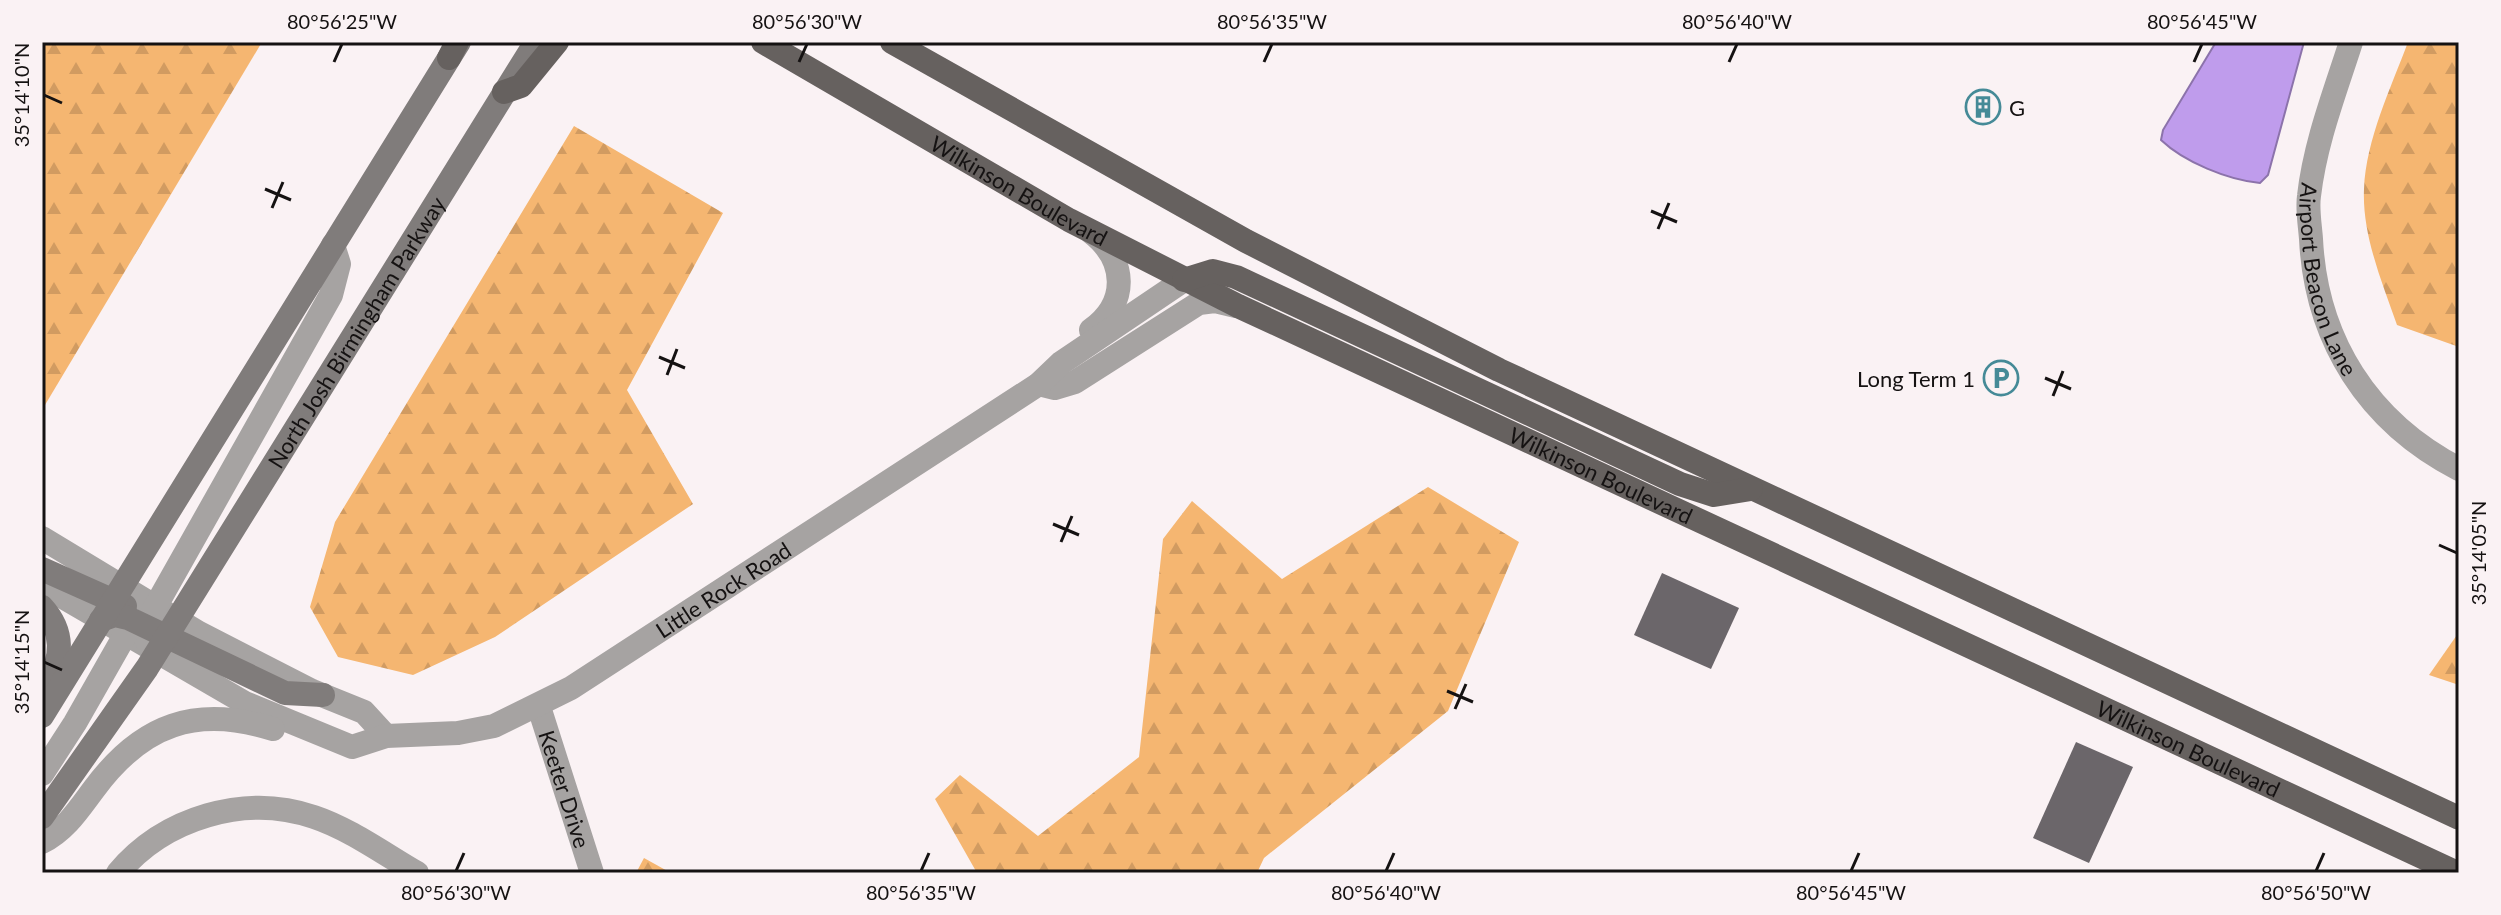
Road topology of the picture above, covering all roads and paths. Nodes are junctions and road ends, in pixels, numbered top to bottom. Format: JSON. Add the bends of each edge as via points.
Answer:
{"nodes":[{"id":1,"x":536,"y":42,"type":"edge"},
{"id":2,"x":557,"y":42,"type":"edge"},
{"id":3,"x":763,"y":42,"type":"edge"},
{"id":4,"x":892,"y":42,"type":"edge"},
{"id":5,"x":2351,"y":42,"type":"edge"},
{"id":6,"x":455,"y":47,"type":"edge"},
{"id":7,"x":504,"y":92,"type":"junction"},
{"id":8,"x":1086,"y":228,"type":"junction"},
{"id":9,"x":333,"y":245,"type":"junction"},
{"id":10,"x":1184,"y":280,"type":"junction"},
{"id":11,"x":1238,"y":306,"type":"junction"},
{"id":12,"x":1063,"y":361,"type":"junction"},
{"id":13,"x":1039,"y":384,"type":"junction"},
{"id":14,"x":2459,"y":469,"type":"edge"},
{"id":15,"x":1751,"y":489,"type":"junction"},
{"id":16,"x":42,"y":538,"type":"edge"},
{"id":17,"x":42,"y":569,"type":"edge"},
{"id":18,"x":42,"y":585,"type":"edge"},
{"id":19,"x":111,"y":602,"type":"junction"},
{"id":20,"x":42,"y":607,"type":"edge"},
{"id":21,"x":149,"y":625,"type":"junction"},
{"id":22,"x":42,"y":695,"type":"edge"},
{"id":23,"x":539,"y":707,"type":"junction"},
{"id":24,"x":42,"y":716,"type":"edge"},
{"id":25,"x":324,"y":735,"type":"junction"},
{"id":26,"x":386,"y":736,"type":"junction"},
{"id":27,"x":42,"y":774,"type":"edge"},
{"id":28,"x":42,"y":817,"type":"edge"},
{"id":29,"x":2459,"y":818,"type":"edge"},
{"id":30,"x":42,"y":842,"type":"edge"},
{"id":31,"x":118,"y":873,"type":"edge"},
{"id":32,"x":417,"y":873,"type":"edge"},
{"id":33,"x":592,"y":873,"type":"edge"},
{"id":34,"x":2457,"y":873,"type":"edge"}],
"edges":[{"from":1,"to":7,"type":"main road","name":"North Josh Birmingham Parkway"},
{"from":2,"to":7,"type":"main road","via":[[521,86]]},
{"from":3,"to":8,"type":"main road","name":"Wilkinson Boulevard"},
{"from":4,"to":15,"type":"main road","via":[[1336,288]]},
{"from":5,"to":14,"type":"street","name":"Airport Beacon Lane","via":[[2325,122],[2309,197],[2312,268],[2329,336],[2363,391],[2401,431]]},
{"from":6,"to":9,"type":"main road"},
{"from":7,"to":21,"type":"main road","name":"North Josh Birmingham Parkway"},
{"from":8,"to":10,"type":"main road","name":"Wilkinson Boulevard"},
{"from":8,"to":12,"type":"street","via":[[1115,259],[1119,291],[1110,314],[1071,347]]},
{"from":9,"to":19,"type":"main road"},
{"from":9,"to":21,"type":"street","via":[[339,264],[331,295]]},
{"from":10,"to":11,"type":"main road","name":"Wilkinson Boulevard"},
{"from":10,"to":12,"type":"street","name":"Little Rock Road"},
{"from":10,"to":15,"type":"main road","via":[[1213,271],[1236,277],[1680,484],[1714,495]]},
{"from":11,"to":13,"type":"street","name":"Little Rock Road","via":[[1199,303],[1075,382],[1055,388]]},
{"from":11,"to":34,"type":"main road","name":"Wilkinson Boulevard"},
{"from":12,"to":13,"type":"street","name":"Little Rock Road"},
{"from":13,"to":23,"type":"street","name":"Little Rock Road"},
{"from":15,"to":29,"type":"main road"},
{"from":16,"to":19,"type":"street"},
{"from":17,"to":19,"type":"main road"},
{"from":18,"to":19,"type":"street"},
{"from":19,"to":21,"type":"street","name":"Little Rock Road"},
{"from":19,"to":21,"type":"main road","via":[[115,615]]},
{"from":19,"to":24,"type":"main road"},
{"from":20,"to":22,"type":"main road","via":[[55,624],[60,645],[58,663]]},
{"from":21,"to":25,"type":"street","name":"Little Rock Road","via":[[263,712]]},
{"from":21,"to":26,"type":"street","name":"Little Rock Road","via":[[364,712]]},
{"from":21,"to":27,"type":"street"},
{"from":21,"to":28,"type":"main road"},
{"from":23,"to":26,"type":"street","name":"Little Rock Road","via":[[479,729]]},
{"from":23,"to":33,"type":"street","name":"Keeter Drive"},
{"from":25,"to":26,"type":"street","name":"Little Rock Road","via":[[352,747]]},
{"from":25,"to":30,"type":"street","via":[[294,735],[231,719],[164,727],[117,758],[65,826]]},
{"from":31,"to":32,"type":"street","via":[[161,834],[229,809],[256,808],[315,817]]}]}
